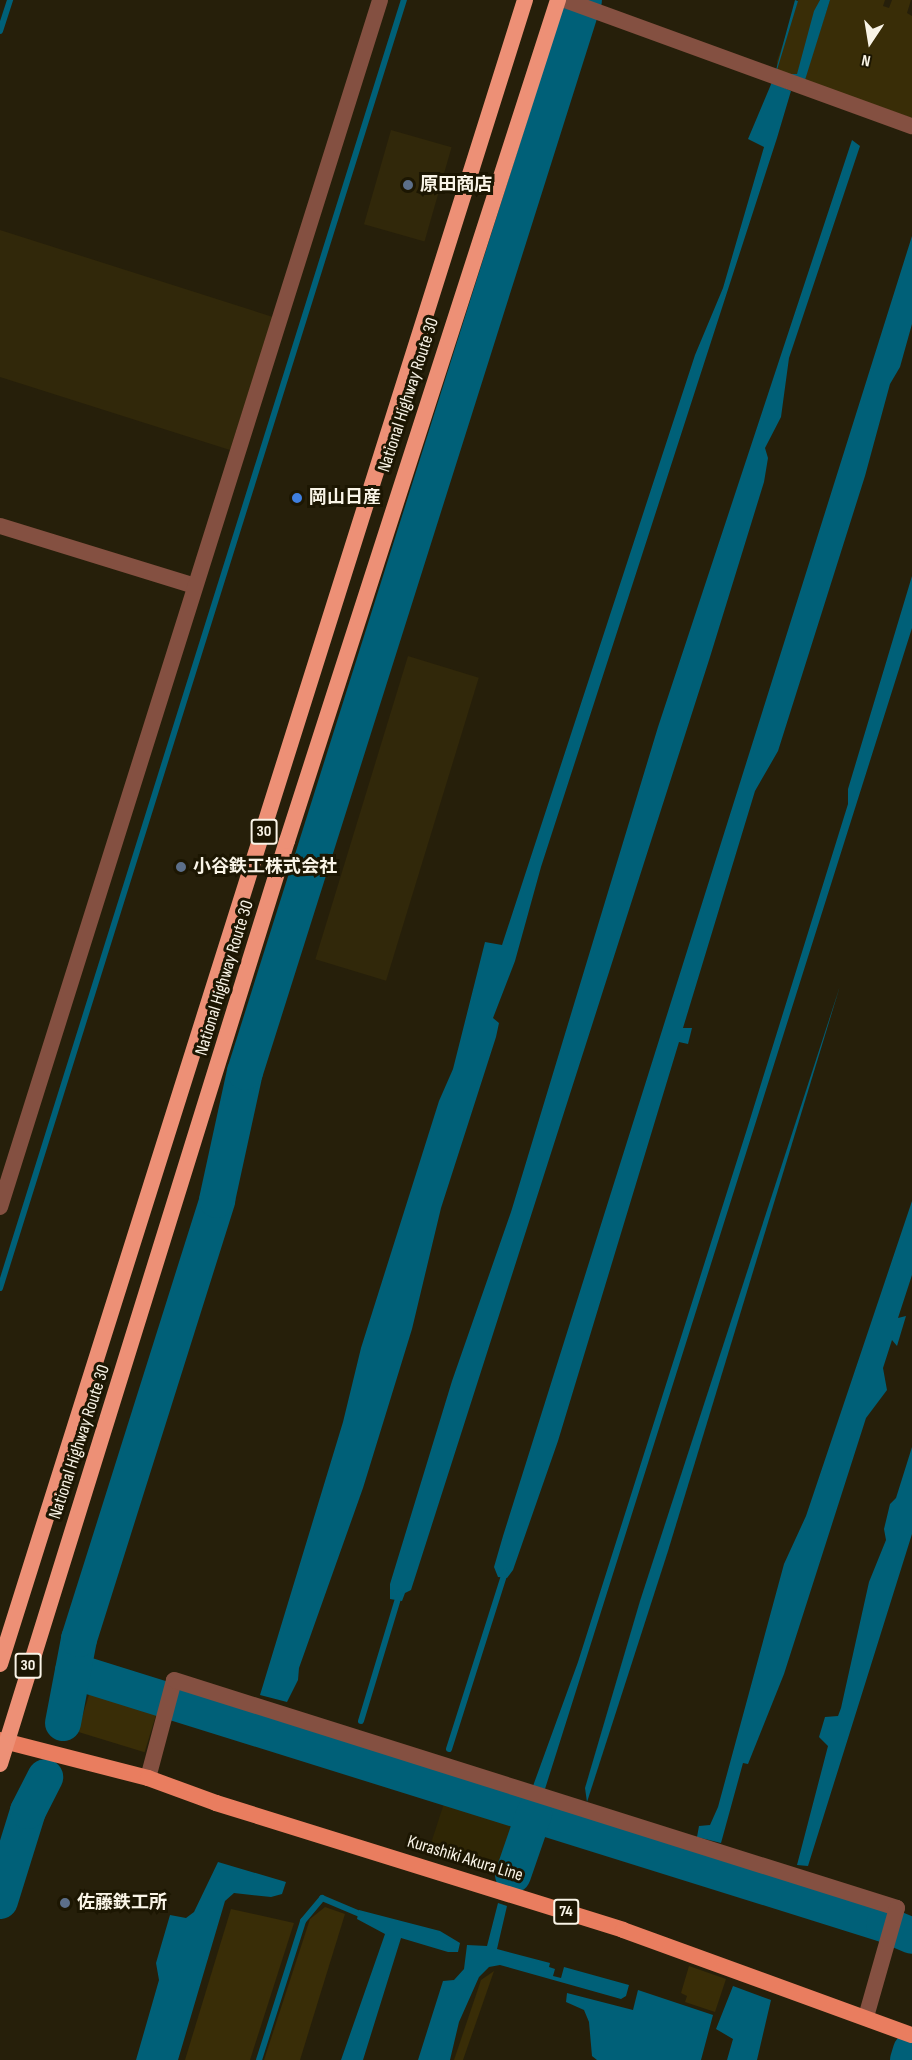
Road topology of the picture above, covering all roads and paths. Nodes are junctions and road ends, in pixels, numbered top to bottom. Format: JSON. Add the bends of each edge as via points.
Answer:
{"nodes":[{"id":1,"x":380,"y":0,"type":"edge"},
{"id":2,"x":525,"y":0,"type":"edge"},
{"id":3,"x":565,"y":1,"type":"edge"},
{"id":4,"x":912,"y":126,"type":"edge"},
{"id":5,"x":0,"y":525,"type":"edge"},
{"id":6,"x":195,"y":586,"type":"junction"},
{"id":7,"x":0,"y":1207,"type":"edge"},
{"id":8,"x":0,"y":1664,"type":"edge"},
{"id":9,"x":3,"y":1741,"type":"edge"},
{"id":10,"x":0,"y":1764,"type":"edge"},
{"id":11,"x":148,"y":1778,"type":"junction"},
{"id":12,"x":866,"y":2017,"type":"junction"},
{"id":13,"x":912,"y":2035,"type":"edge"}],
"edges":[{"from":1,"to":6,"type":"street"},
{"from":2,"to":8,"type":"highway","name":"National Highway Route 30","number":"30"},
{"from":3,"to":4,"type":"street"},
{"from":3,"to":9,"type":"highway","name":"National Highway Route 30","number":"30","via":[[287,841]]},
{"from":5,"to":6,"type":"street"},
{"from":6,"to":7,"type":"street"},
{"from":9,"to":10,"type":"highway","name":"National Highway Route 30","number":"30"},
{"from":9,"to":11,"type":"main road","name":"Kurashiki Akura Line","number":"74"},
{"from":11,"to":12,"type":"main road","name":"Kurashiki Akura Line","number":"74","via":[[216,1803],[623,1930]]},
{"from":11,"to":12,"type":"street","via":[[174,1680],[897,1908]]},
{"from":12,"to":13,"type":"main road","name":"Kurashiki Akura Line","number":"74"}]}
